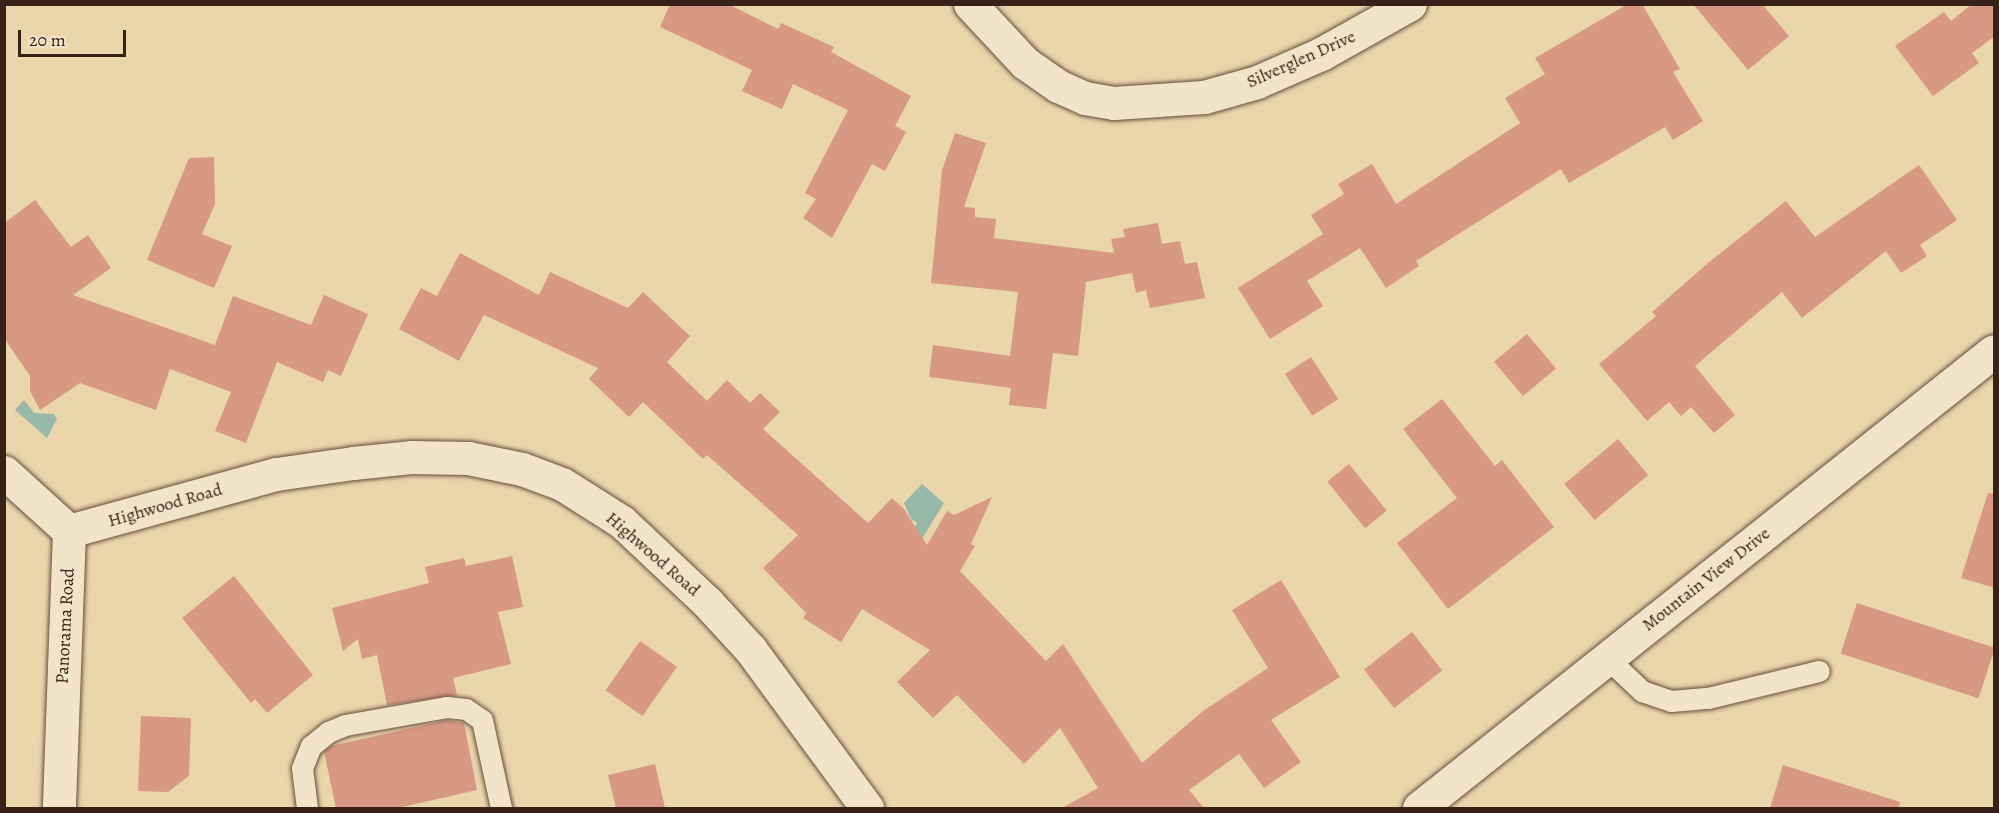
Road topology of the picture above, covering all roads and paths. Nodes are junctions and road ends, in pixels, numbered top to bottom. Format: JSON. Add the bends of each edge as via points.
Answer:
{"nodes":[{"id":1,"x":970,"y":4,"type":"edge"},
{"id":2,"x":1410,"y":4,"type":"edge"},
{"id":3,"x":1995,"y":351,"type":"edge"},
{"id":4,"x":4,"y":472,"type":"edge"},
{"id":5,"x":69,"y":531,"type":"junction"},
{"id":6,"x":1606,"y":657,"type":"junction"},
{"id":7,"x":1819,"y":671,"type":"dead end"},
{"id":8,"x":59,"y":808,"type":"edge"},
{"id":9,"x":307,"y":808,"type":"edge"},
{"id":10,"x":501,"y":808,"type":"edge"},
{"id":11,"x":867,"y":808,"type":"edge"},
{"id":12,"x":1419,"y":808,"type":"edge"}],
"edges":[{"from":1,"to":2,"type":"street","name":"Silverglen Drive","via":[[1025,63],[1058,86],[1085,98],[1114,103],[1204,97],[1257,82],[1321,54]]},
{"from":3,"to":6,"type":"street","name":"Mountain View Drive"},
{"from":4,"to":5,"type":"street"},
{"from":5,"to":8,"type":"street","name":"Panorama Road"},
{"from":5,"to":11,"type":"street","name":"Highwood Road","via":[[276,474],[411,457],[468,458],[522,469],[562,484],[622,522],[707,602],[751,650]]},
{"from":6,"to":7,"type":"lane","via":[[1642,691],[1671,700],[1708,698]]},
{"from":6,"to":12,"type":"street","name":"Mountain View Drive"},
{"from":9,"to":10,"type":"lane","via":[[302,768],[311,746],[328,732],[447,707],[466,710],[482,720]]}]}
